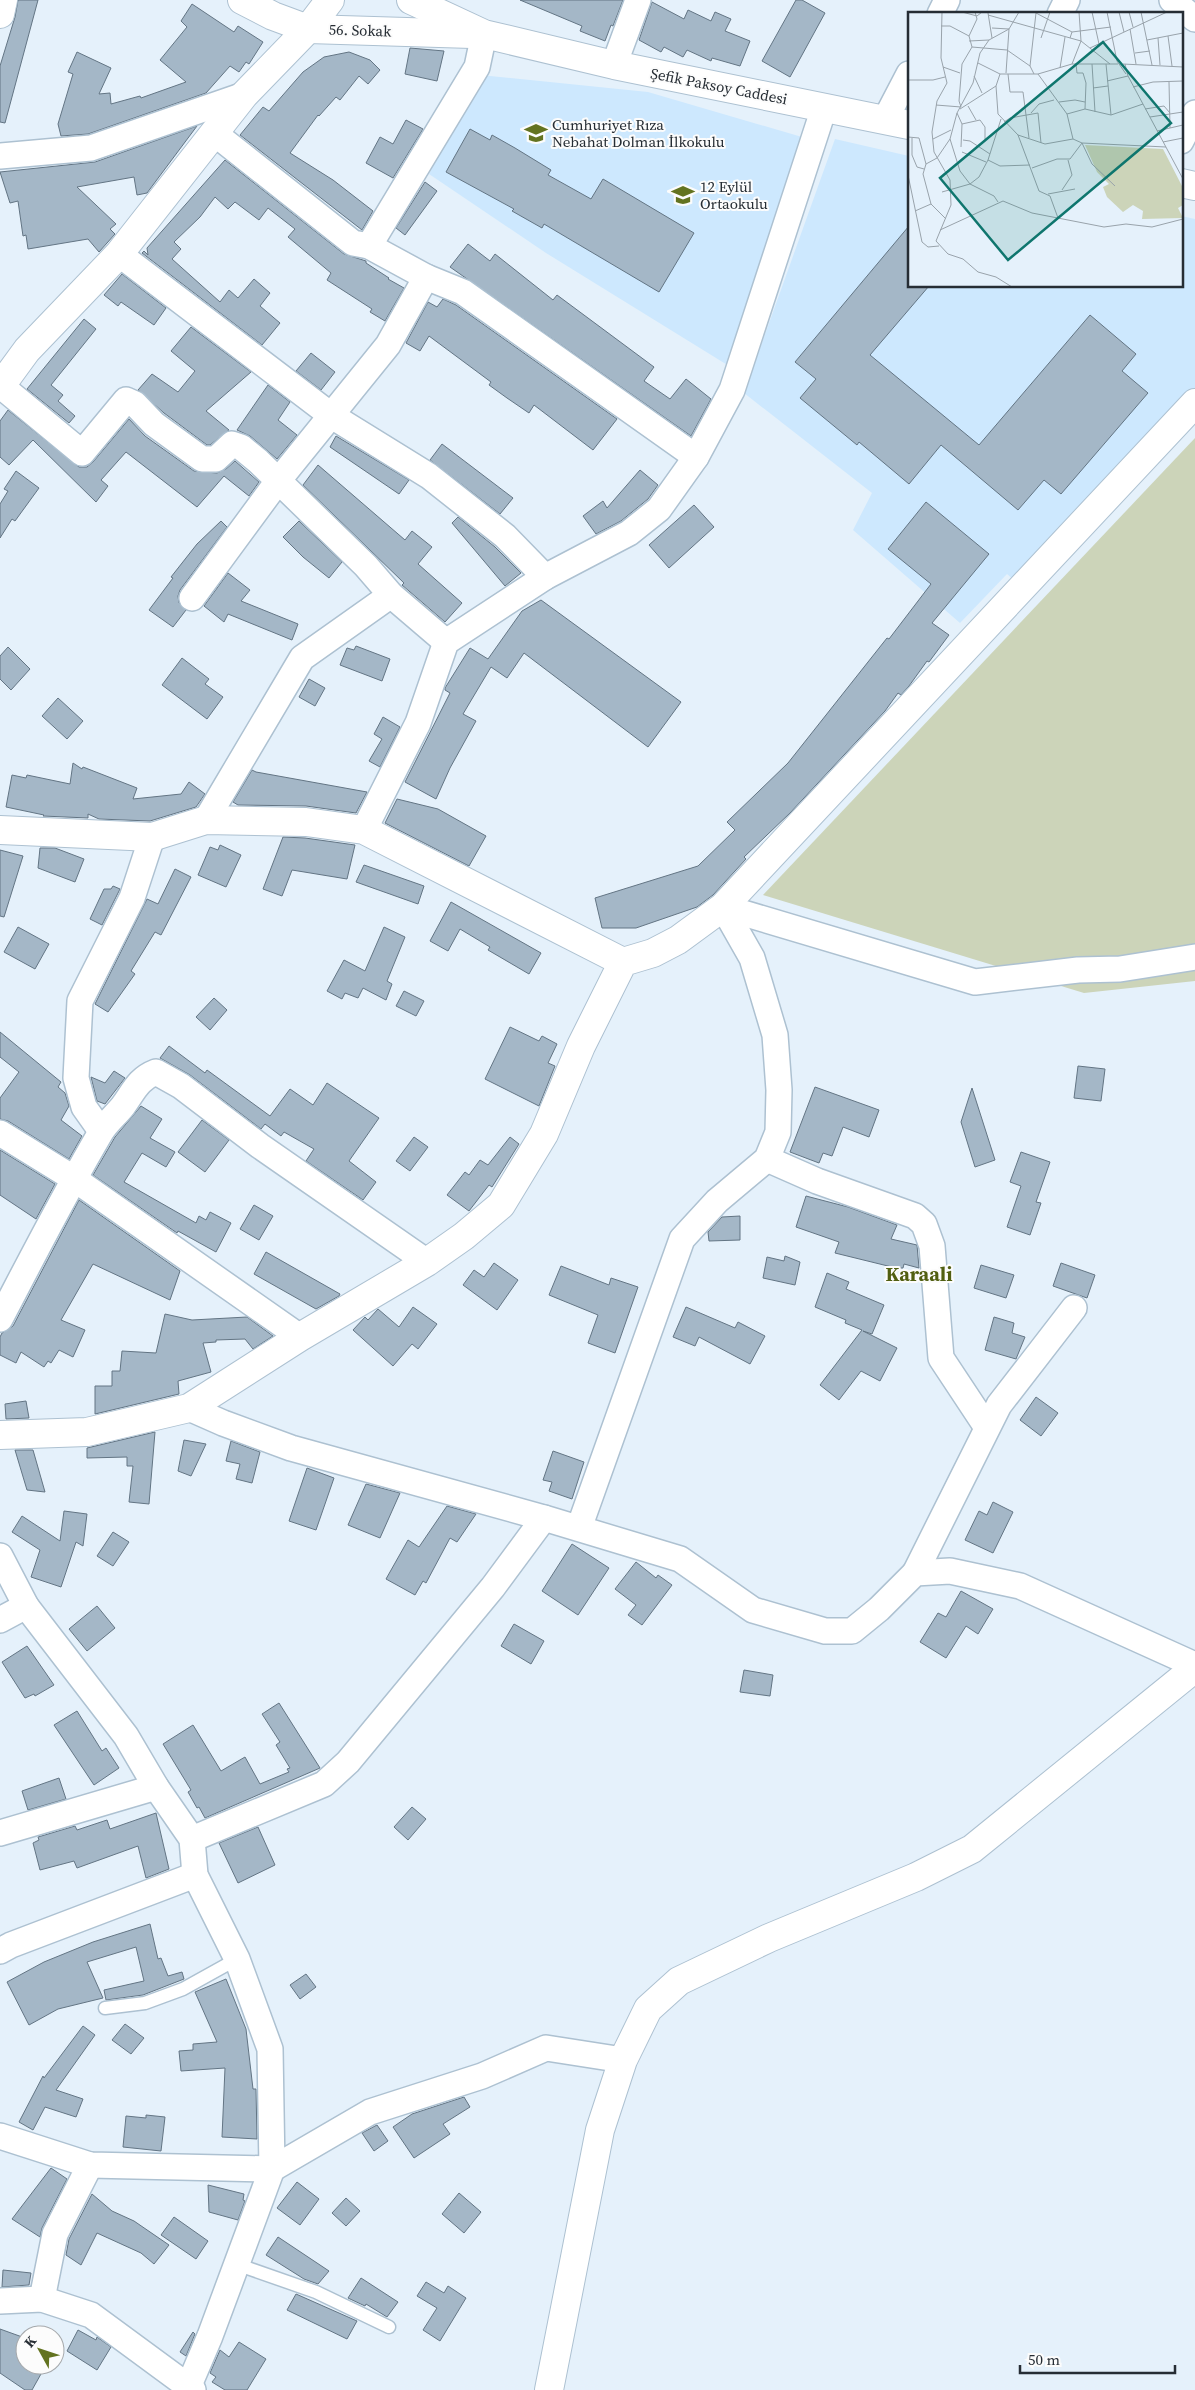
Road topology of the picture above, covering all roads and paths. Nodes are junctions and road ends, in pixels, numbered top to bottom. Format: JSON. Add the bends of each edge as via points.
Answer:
{"nodes":[{"id":1,"x":4,"y":0,"type":"edge"},
{"id":2,"x":242,"y":0,"type":"edge"},
{"id":3,"x":330,"y":0,"type":"edge"},
{"id":4,"x":411,"y":0,"type":"edge"},
{"id":5,"x":638,"y":0,"type":"edge"},
{"id":6,"x":947,"y":0,"type":"edge"},
{"id":7,"x":1067,"y":0,"type":"edge"},
{"id":8,"x":1172,"y":0,"type":"edge"},
{"id":9,"x":941,"y":12,"type":"edge"},
{"id":10,"x":1061,"y":12,"type":"edge"},
{"id":11,"x":0,"y":14,"type":"edge"},
{"id":12,"x":1195,"y":19,"type":"edge"},
{"id":13,"x":308,"y":29,"type":"junction"},
{"id":14,"x":484,"y":34,"type":"junction"},
{"id":15,"x":614,"y":65,"type":"junction"},
{"id":16,"x":908,"y":78,"type":"edge"},
{"id":17,"x":244,"y":94,"type":"junction"},
{"id":18,"x":824,"y":108,"type":"junction"},
{"id":19,"x":1195,"y":113,"type":"edge"},
{"id":20,"x":897,"y":122,"type":"edge"},
{"id":21,"x":214,"y":133,"type":"junction"},
{"id":22,"x":1182,"y":139,"type":"edge"},
{"id":23,"x":0,"y":156,"type":"edge"},
{"id":24,"x":1182,"y":183,"type":"edge"},
{"id":25,"x":1195,"y":186,"type":"edge"},
{"id":26,"x":369,"y":246,"type":"junction"},
{"id":27,"x":119,"y":254,"type":"junction"},
{"id":28,"x":426,"y":277,"type":"junction"},
{"id":29,"x":0,"y":386,"type":"edge"},
{"id":30,"x":1195,"y":403,"type":"edge"},
{"id":31,"x":332,"y":416,"type":"junction"},
{"id":32,"x":696,"y":457,"type":"junction"},
{"id":33,"x":278,"y":481,"type":"junction"},
{"id":34,"x":545,"y":577,"type":"junction"},
{"id":35,"x":391,"y":595,"type":"junction"},
{"id":36,"x":192,"y":598,"type":"dead end"},
{"id":37,"x":446,"y":642,"type":"junction"},
{"id":38,"x":206,"y":820,"type":"junction"},
{"id":39,"x":0,"y":830,"type":"edge"},
{"id":40,"x":364,"y":830,"type":"junction"},
{"id":41,"x":152,"y":837,"type":"junction"},
{"id":42,"x":723,"y":907,"type":"junction"},
{"id":43,"x":1195,"y":957,"type":"edge"},
{"id":44,"x":623,"y":962,"type":"junction"},
{"id":45,"x":102,"y":1131,"type":"junction"},
{"id":46,"x":0,"y":1133,"type":"edge"},
{"id":47,"x":767,"y":1159,"type":"junction"},
{"id":48,"x":73,"y":1178,"type":"junction"},
{"id":49,"x":427,"y":1262,"type":"junction"},
{"id":50,"x":1074,"y":1308,"type":"dead end"},
{"id":51,"x":0,"y":1319,"type":"edge"},
{"id":52,"x":300,"y":1337,"type":"junction"},
{"id":53,"x":188,"y":1408,"type":"junction"},
{"id":54,"x":986,"y":1426,"type":"junction"},
{"id":55,"x":0,"y":1435,"type":"edge"},
{"id":56,"x":544,"y":1518,"type":"junction"},
{"id":57,"x":579,"y":1528,"type":"junction"},
{"id":58,"x":0,"y":1556,"type":"edge"},
{"id":59,"x":914,"y":1573,"type":"junction"},
{"id":60,"x":26,"y":1606,"type":"junction"},
{"id":61,"x":0,"y":1620,"type":"edge"},
{"id":62,"x":1195,"y":1667,"type":"edge"},
{"id":63,"x":156,"y":1787,"type":"junction"},
{"id":64,"x":0,"y":1833,"type":"edge"},
{"id":65,"x":192,"y":1839,"type":"junction"},
{"id":66,"x":195,"y":1875,"type":"junction"},
{"id":67,"x":0,"y":1951,"type":"edge"},
{"id":68,"x":237,"y":1960,"type":"junction"},
{"id":69,"x":105,"y":2008,"type":"dead end"},
{"id":70,"x":623,"y":2060,"type":"junction"},
{"id":71,"x":0,"y":2136,"type":"edge"},
{"id":72,"x":90,"y":2165,"type":"junction"},
{"id":73,"x":272,"y":2170,"type":"junction"},
{"id":74,"x":236,"y":2264,"type":"junction"},
{"id":75,"x":42,"y":2299,"type":"junction"},
{"id":76,"x":0,"y":2301,"type":"edge"},
{"id":77,"x":390,"y":2327,"type":"dead end"},
{"id":78,"x":189,"y":2389,"type":"edge"},
{"id":79,"x":549,"y":2390,"type":"edge"}],
"edges":[{"from":1,"to":11,"type":"street"},
{"from":2,"to":13,"type":"street","name":"56. Sokak"},
{"from":3,"to":13,"type":"street"},
{"from":4,"to":14,"type":"street"},
{"from":5,"to":15,"type":"street"},
{"from":6,"to":9,"type":"street"},
{"from":7,"to":10,"type":"street"},
{"from":8,"to":12,"type":"street"},
{"from":13,"to":14,"type":"street","name":"56. Sokak"},
{"from":13,"to":17,"type":"street"},
{"from":14,"to":15,"type":"street","name":"Şefik Paksoy Caddesi"},
{"from":14,"to":26,"type":"street","via":[[476,67]]},
{"from":15,"to":18,"type":"street","name":"Şefik Paksoy Caddesi"},
{"from":16,"to":20,"type":"street"},
{"from":17,"to":21,"type":"street"},
{"from":17,"to":23,"type":"street","via":[[91,148]]},
{"from":18,"to":20,"type":"street","name":"Şefik Paksoy Caddesi"},
{"from":18,"to":32,"type":"street","via":[[732,390]]},
{"from":19,"to":22,"type":"street"},
{"from":21,"to":26,"type":"street","via":[[354,243]]},
{"from":21,"to":27,"type":"street"},
{"from":24,"to":25,"type":"street"},
{"from":26,"to":28,"type":"street"},
{"from":27,"to":29,"type":"street","via":[[27,350]]},
{"from":27,"to":31,"type":"street"},
{"from":28,"to":31,"type":"street","via":[[388,345]]},
{"from":28,"to":32,"type":"street","via":[[463,292]]},
{"from":29,"to":33,"type":"street","via":[[82,453],[126,400],[202,459],[216,459],[232,444],[241,447]]},
{"from":30,"to":42,"type":"street"},
{"from":31,"to":33,"type":"street"},
{"from":31,"to":34,"type":"street","via":[[429,476],[505,536]]},
{"from":32,"to":34,"type":"street","via":[[659,509],[629,532]]},
{"from":33,"to":35,"type":"street","via":[[366,566]]},
{"from":33,"to":36,"type":"street"},
{"from":34,"to":37,"type":"street"},
{"from":35,"to":37,"type":"street"},
{"from":35,"to":38,"type":"street","via":[[302,658]]},
{"from":37,"to":40,"type":"street","via":[[418,723]]},
{"from":38,"to":40,"type":"street","via":[[306,822]]},
{"from":38,"to":41,"type":"street"},
{"from":39,"to":41,"type":"street"},
{"from":40,"to":44,"type":"street"},
{"from":41,"to":45,"type":"street","via":[[132,898],[80,1001],[76,1078],[84,1107]]},
{"from":42,"to":43,"type":"street","via":[[975,982],[1078,970],[1120,969]]},
{"from":42,"to":44,"type":"street","via":[[678,940],[653,953]]},
{"from":42,"to":47,"type":"street","via":[[752,958],[775,1035],[778,1132]]},
{"from":44,"to":49,"type":"street","via":[[581,1046],[544,1134],[501,1205]]},
{"from":45,"to":48,"type":"street"},
{"from":45,"to":49,"type":"street","via":[[124,1105],[132,1089],[145,1076],[156,1072],[181,1086],[260,1146]]},
{"from":46,"to":48,"type":"street"},
{"from":47,"to":54,"type":"street","via":[[817,1181],[915,1216],[924,1224],[932,1246],[941,1358]]},
{"from":47,"to":57,"type":"street","via":[[718,1200],[682,1239]]},
{"from":48,"to":51,"type":"street"},
{"from":48,"to":52,"type":"street"},
{"from":49,"to":52,"type":"street"},
{"from":50,"to":54,"type":"street","via":[[999,1404]]},
{"from":52,"to":53,"type":"street"},
{"from":53,"to":55,"type":"street","via":[[87,1432]]},
{"from":53,"to":56,"type":"street","via":[[290,1448]]},
{"from":54,"to":59,"type":"street"},
{"from":56,"to":57,"type":"street"},
{"from":56,"to":65,"type":"street","via":[[481,1602],[348,1762],[324,1784]]},
{"from":57,"to":59,"type":"street","via":[[680,1559],[753,1610],[825,1631],[852,1631]]},
{"from":58,"to":60,"type":"street"},
{"from":59,"to":62,"type":"street","via":[[950,1571],[1020,1586]]},
{"from":60,"to":61,"type":"street"},
{"from":60,"to":63,"type":"street","via":[[126,1736]]},
{"from":62,"to":70,"type":"street","via":[[972,1849],[916,1877],[769,1938],[679,1981],[648,2008]]},
{"from":63,"to":64,"type":"street"},
{"from":63,"to":65,"type":"street"},
{"from":65,"to":66,"type":"street"},
{"from":66,"to":67,"type":"street","via":[[11,1944]]},
{"from":66,"to":68,"type":"street"},
{"from":68,"to":69,"type":"lane","via":[[183,1989],[145,2003]]},
{"from":68,"to":73,"type":"street","via":[[270,2049]]},
{"from":70,"to":73,"type":"street","via":[[546,2048],[482,2076],[370,2112]]},
{"from":70,"to":79,"type":"street","via":[[600,2130]]},
{"from":71,"to":72,"type":"street"},
{"from":72,"to":73,"type":"street"},
{"from":72,"to":75,"type":"street","via":[[55,2234]]},
{"from":73,"to":74,"type":"street"},
{"from":74,"to":77,"type":"lane","via":[[316,2292]]},
{"from":74,"to":78,"type":"street"},
{"from":75,"to":76,"type":"street"},
{"from":75,"to":78,"type":"street","via":[[91,2315]]}]}
